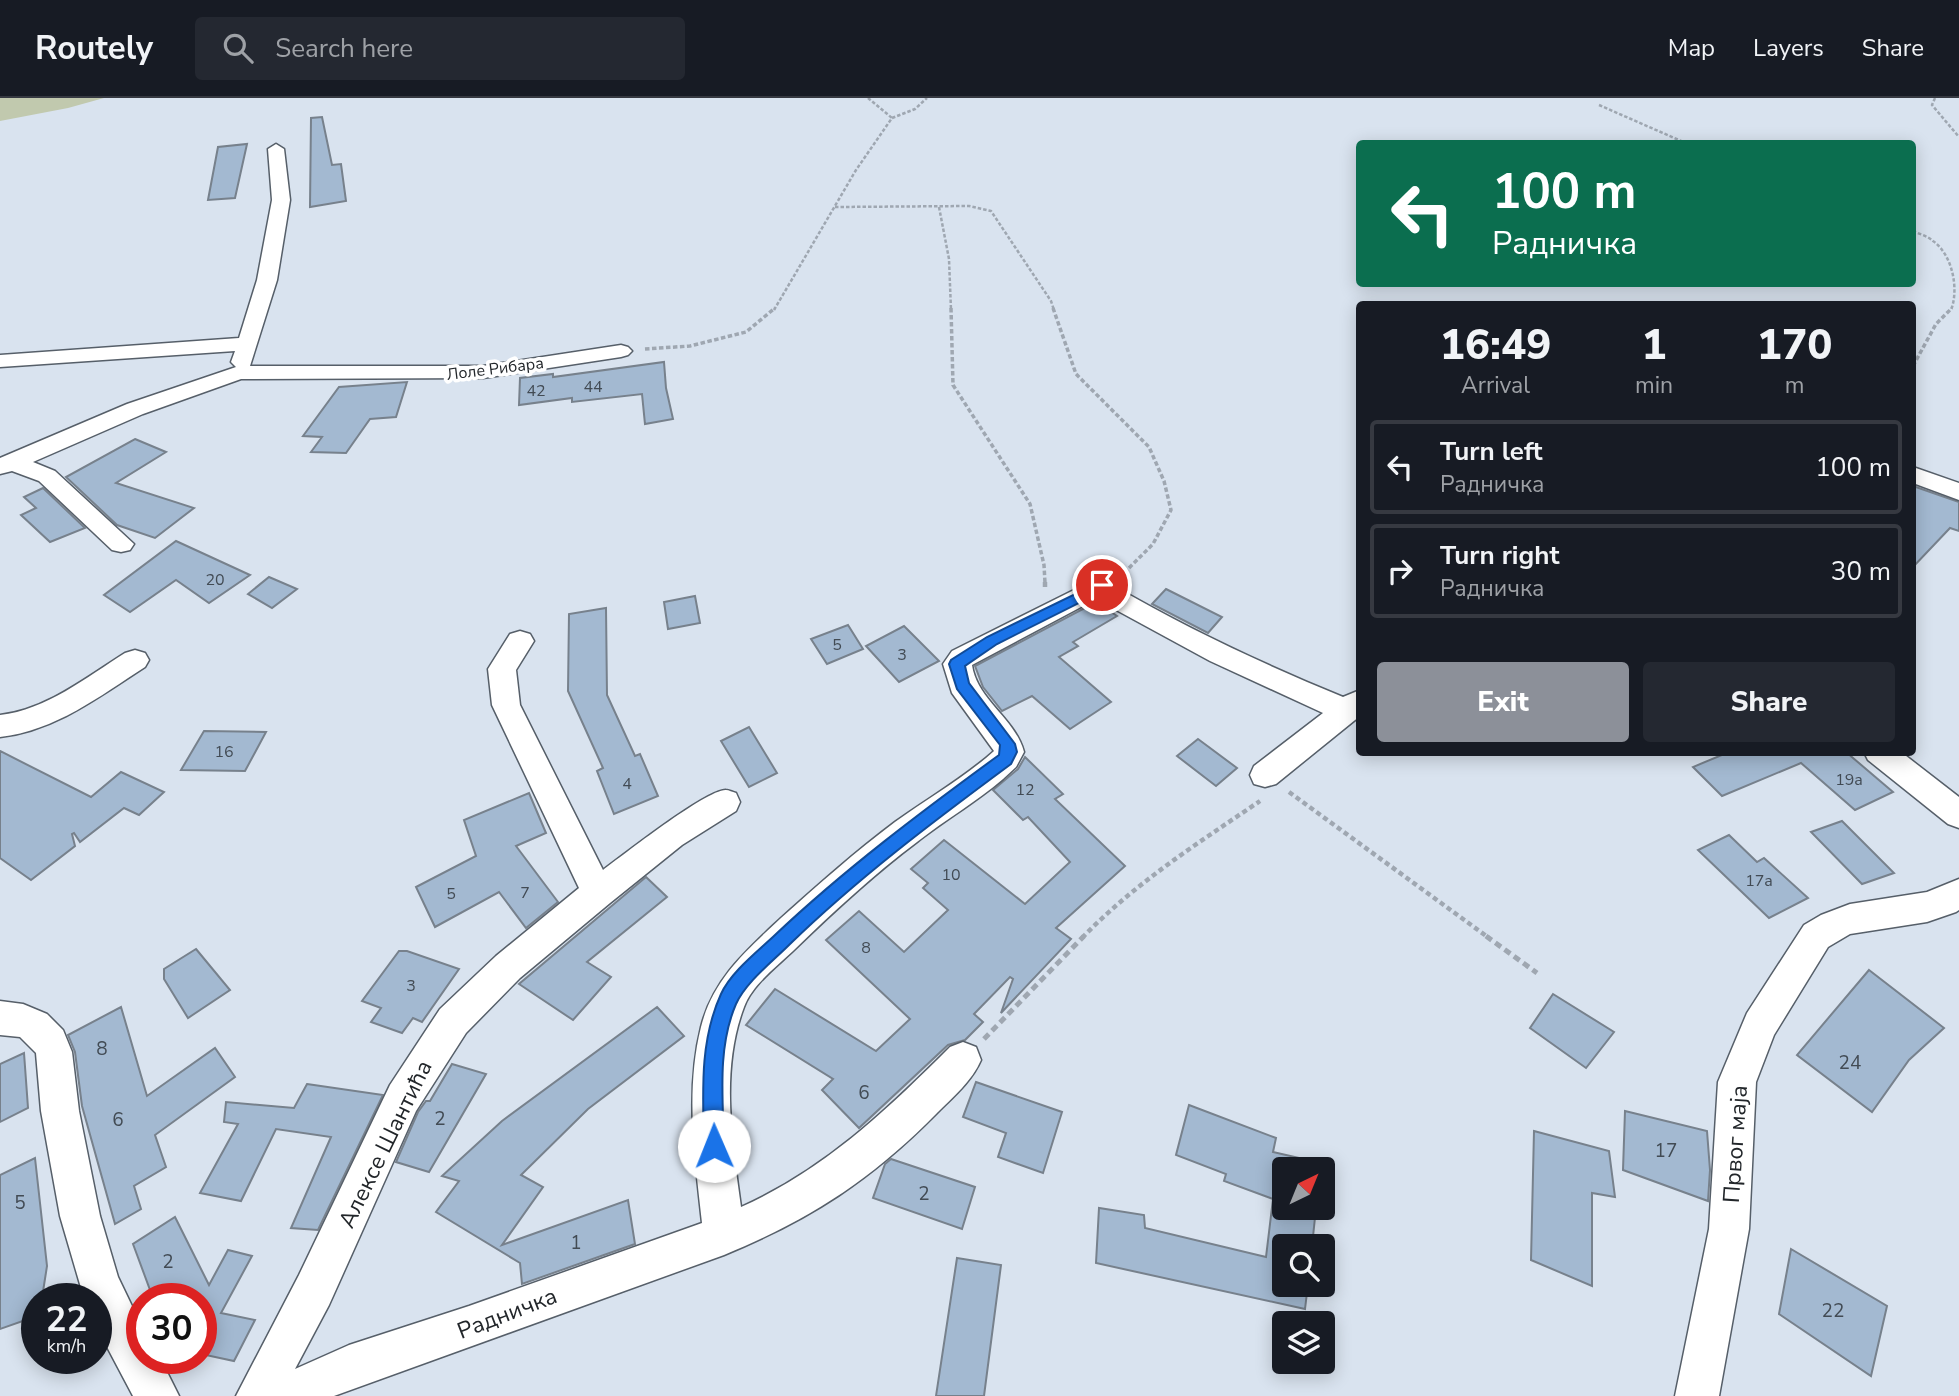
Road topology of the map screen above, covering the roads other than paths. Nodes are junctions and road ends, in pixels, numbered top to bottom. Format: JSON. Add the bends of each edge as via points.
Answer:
{"nodes":[{"id":1,"x":276,"y":149,"type":"dead end"},
{"id":2,"x":248,"y":344,"type":"junction"},
{"id":3,"x":621,"y":351,"type":"road end"},
{"id":4,"x":0,"y":361,"type":"edge"},
{"id":5,"x":239,"y":373,"type":"junction"},
{"id":6,"x":6,"y":464,"type":"edge"},
{"id":7,"x":1916,"y":475,"type":"edge"},
{"id":8,"x":1959,"y":492,"type":"edge"},
{"id":9,"x":121,"y":544,"type":"dead end"},
{"id":10,"x":520,"y":641,"type":"dead end"},
{"id":11,"x":135,"y":660,"type":"dead end"},
{"id":12,"x":1353,"y":706,"type":"edge"},
{"id":13,"x":0,"y":726,"type":"edge"},
{"id":14,"x":1884,"y":756,"type":"edge"},
{"id":15,"x":1273,"y":781,"type":"road end"},
{"id":16,"x":725,"y":802,"type":"dead end"},
{"id":17,"x":1959,"y":815,"type":"edge"},
{"id":18,"x":1959,"y":892,"type":"edge"},
{"id":19,"x":598,"y":893,"type":"junction"},
{"id":20,"x":0,"y":1018,"type":"edge"},
{"id":21,"x":963,"y":1060,"type":"road end"},
{"id":22,"x":724,"y":1235,"type":"junction"},
{"id":23,"x":157,"y":1396,"type":"edge"},
{"id":24,"x":258,"y":1396,"type":"edge"},
{"id":25,"x":292,"y":1396,"type":"edge"},
{"id":26,"x":1697,"y":1396,"type":"edge"}],
"edges":[{"from":1,"to":2,"type":"street","via":[[282,200],[267,281]]},
{"from":2,"to":4,"type":"street"},
{"from":2,"to":5,"type":"street"},
{"from":3,"to":5,"type":"street","name":"Лоле Рибара","via":[[483,372]]},
{"from":5,"to":6,"type":"street","name":"Лоле Рибара","via":[[135,409]]},
{"from":6,"to":9,"type":"street","via":[[47,476]]},
{"from":7,"to":8,"type":"street"},
{"from":10,"to":19,"type":"street","via":[[502,669],[506,705]]},
{"from":11,"to":13,"type":"street","via":[[70,700],[13,726]]},
{"from":12,"to":15,"type":"street"},
{"from":12,"to":22,"type":"street","via":[[1229,660],[1144,617],[1100,587],[992,640],[957,664],[962,685],[1007,744],[1005,759],[831,894],[730,996],[718,1027],[713,1073],[714,1146]]},
{"from":14,"to":17,"type":"street"},
{"from":16,"to":19,"type":"street","name":"Алексе Шантића","via":[[671,836]]},
{"from":18,"to":26,"type":"street","name":"Првог маја","via":[[1927,905],[1829,925],[1816,936],[1760,1025],[1737,1082],[1729,1229]]},
{"from":19,"to":24,"type":"street","name":"Алексе Шантића","via":[[472,1000],[432,1049],[403,1098],[314,1290]]},
{"from":20,"to":23,"type":"street","via":[[19,1019],[44,1033],[57,1063],[59,1105],[80,1217],[97,1278]]},
{"from":21,"to":22,"type":"street","name":"Радничка","via":[[908,1117],[822,1186]]},
{"from":22,"to":25,"type":"street","name":"Радничка","via":[[318,1378]]}]}
